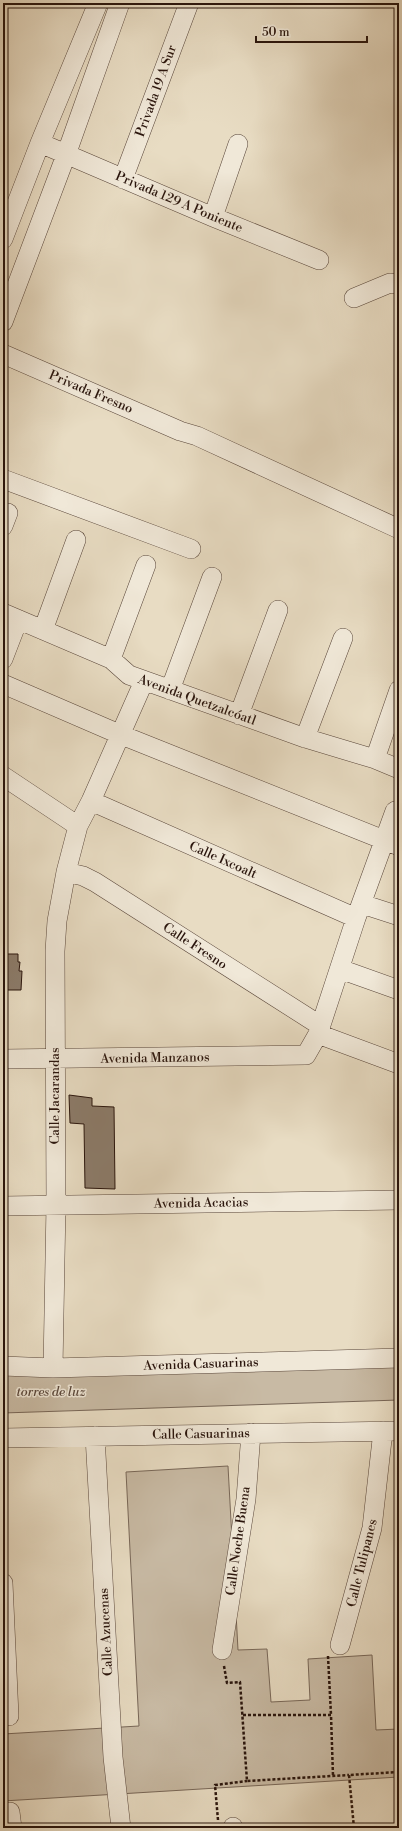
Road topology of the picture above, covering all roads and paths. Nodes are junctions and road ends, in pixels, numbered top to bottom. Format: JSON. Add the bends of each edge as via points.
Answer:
{"nodes":[{"id":1,"x":98,"y":3,"type":"edge"},
{"id":2,"x":120,"y":3,"type":"edge"},
{"id":3,"x":189,"y":3,"type":"edge"},
{"id":4,"x":40,"y":143,"type":"junction"},
{"id":5,"x":238,"y":144,"type":"dead end"},
{"id":6,"x":66,"y":155,"type":"junction"},
{"id":7,"x":123,"y":179,"type":"junction"},
{"id":8,"x":213,"y":217,"type":"junction"},
{"id":9,"x":4,"y":236,"type":"edge"},
{"id":10,"x":319,"y":260,"type":"dead end"},
{"id":11,"x":399,"y":284,"type":"edge"},
{"id":12,"x":354,"y":298,"type":"dead end"},
{"id":13,"x":3,"y":322,"type":"edge"},
{"id":14,"x":3,"y":354,"type":"edge"},
{"id":15,"x":3,"y":479,"type":"edge"},
{"id":16,"x":399,"y":529,"type":"edge"},
{"id":17,"x":76,"y":540,"type":"dead end"},
{"id":18,"x":191,"y":549,"type":"dead end"},
{"id":19,"x":146,"y":565,"type":"dead end"},
{"id":20,"x":212,"y":577,"type":"dead end"},
{"id":21,"x":278,"y":610,"type":"dead end"},
{"id":22,"x":10,"y":617,"type":"edge"},
{"id":23,"x":43,"y":630,"type":"junction"},
{"id":24,"x":343,"y":638,"type":"dead end"},
{"id":25,"x":3,"y":659,"type":"edge"},
{"id":26,"x":111,"y":659,"type":"junction"},
{"id":27,"x":144,"y":681,"type":"junction"},
{"id":28,"x":3,"y":684,"type":"edge"},
{"id":29,"x":170,"y":690,"type":"junction"},
{"id":30,"x":399,"y":690,"type":"edge"},
{"id":31,"x":239,"y":715,"type":"junction"},
{"id":32,"x":119,"y":734,"type":"junction"},
{"id":33,"x":305,"y":738,"type":"junction"},
{"id":34,"x":375,"y":759,"type":"junction"},
{"id":35,"x":399,"y":769,"type":"edge"},
{"id":36,"x":3,"y":776,"type":"edge"},
{"id":37,"x":91,"y":801,"type":"junction"},
{"id":38,"x":395,"y":811,"type":"dead end"},
{"id":39,"x":78,"y":826,"type":"junction"},
{"id":40,"x":392,"y":843,"type":"edge"},
{"id":41,"x":66,"y":872,"type":"junction"},
{"id":42,"x":359,"y":911,"type":"junction"},
{"id":43,"x":399,"y":916,"type":"edge"},
{"id":44,"x":340,"y":969,"type":"junction"},
{"id":45,"x":399,"y":990,"type":"edge"},
{"id":46,"x":320,"y":1030,"type":"junction"},
{"id":47,"x":3,"y":1059,"type":"edge"},
{"id":48,"x":55,"y":1060,"type":"junction"},
{"id":49,"x":399,"y":1064,"type":"edge"},
{"id":50,"x":399,"y":1200,"type":"edge"},
{"id":51,"x":56,"y":1205,"type":"junction"},
{"id":52,"x":3,"y":1206,"type":"edge"},
{"id":53,"x":399,"y":1358,"type":"edge"},
{"id":54,"x":3,"y":1366,"type":"edge"},
{"id":55,"x":53,"y":1368,"type":"junction"},
{"id":56,"x":391,"y":1431,"type":"edge"},
{"id":57,"x":251,"y":1433,"type":"junction"},
{"id":58,"x":95,"y":1436,"type":"junction"},
{"id":59,"x":3,"y":1438,"type":"edge"},
{"id":60,"x":3,"y":1584,"type":"edge"},
{"id":61,"x":340,"y":1645,"type":"joint"},
{"id":62,"x":222,"y":1650,"type":"joint"},
{"id":63,"x":243,"y":1715,"type":"junction"},
{"id":64,"x":331,"y":1715,"type":"junction"},
{"id":65,"x":9,"y":1716,"type":"dead end"},
{"id":66,"x":399,"y":1772,"type":"edge"},
{"id":67,"x":349,"y":1775,"type":"junction"},
{"id":68,"x":333,"y":1776,"type":"junction"},
{"id":69,"x":247,"y":1781,"type":"junction"},
{"id":70,"x":233,"y":1827,"type":"edge"},
{"id":71,"x":121,"y":1828,"type":"edge"},
{"id":72,"x":354,"y":1828,"type":"edge"}],
"edges":[{"from":1,"to":4,"type":"street"},
{"from":2,"to":6,"type":"street"},
{"from":3,"to":7,"type":"street","name":"Privada 19 A Sur"},
{"from":4,"to":6,"type":"street","name":"Privada 129 A Poniente"},
{"from":4,"to":9,"type":"street"},
{"from":5,"to":8,"type":"street"},
{"from":6,"to":7,"type":"street","name":"Privada 129 A Poniente"},
{"from":6,"to":13,"type":"street"},
{"from":7,"to":8,"type":"street","name":"Privada 129 A Poniente"},
{"from":8,"to":10,"type":"street","name":"Privada 129 A Poniente"},
{"from":11,"to":12,"type":"street","via":[[390,283]]},
{"from":14,"to":16,"type":"street","name":"Privada Fresno","via":[[180,431],[197,436]]},
{"from":15,"to":18,"type":"street"},
{"from":17,"to":23,"type":"street"},
{"from":19,"to":26,"type":"street"},
{"from":20,"to":29,"type":"street"},
{"from":21,"to":31,"type":"street"},
{"from":22,"to":23,"type":"street","name":"Avenida Quetzalcóatl"},
{"from":22,"to":25,"type":"street"},
{"from":23,"to":26,"type":"street","name":"Avenida Quetzalcóatl"},
{"from":24,"to":33,"type":"street"},
{"from":26,"to":27,"type":"street","name":"Avenida Quetzalcóatl","via":[[129,675]]},
{"from":27,"to":29,"type":"street","name":"Avenida Quetzalcóatl"},
{"from":27,"to":32,"type":"street","name":"Calle Jacarandas"},
{"from":28,"to":32,"type":"street"},
{"from":29,"to":31,"type":"street","name":"Avenida Quetzalcóatl"},
{"from":30,"to":34,"type":"street"},
{"from":31,"to":33,"type":"street","name":"Avenida Quetzalcóatl"},
{"from":32,"to":37,"type":"street","name":"Calle Jacarandas"},
{"from":32,"to":40,"type":"street"},
{"from":33,"to":34,"type":"street","name":"Avenida Quetzalcóatl"},
{"from":34,"to":35,"type":"street","name":"Avenida Quetzalcóatl"},
{"from":36,"to":39,"type":"street"},
{"from":37,"to":39,"type":"street","name":"Calle Jacarandas"},
{"from":37,"to":42,"type":"street","name":"Calle Ixcoalt"},
{"from":38,"to":40,"type":"street"},
{"from":39,"to":41,"type":"street","name":"Calle Jacarandas"},
{"from":40,"to":42,"type":"street"},
{"from":41,"to":46,"type":"street","name":"Calle Fresno","via":[[95,882]]},
{"from":41,"to":48,"type":"street","name":"Calle Jacarandas","via":[[56,928]]},
{"from":42,"to":43,"type":"street","name":"Calle Ixcoalt"},
{"from":42,"to":44,"type":"street"},
{"from":44,"to":45,"type":"street"},
{"from":44,"to":46,"type":"street"},
{"from":46,"to":48,"type":"street","name":"Avenida Manzanos","via":[[306,1055]]},
{"from":46,"to":49,"type":"street","name":"Calle Fresno"},
{"from":47,"to":48,"type":"street","name":"Avenida Manzanos"},
{"from":48,"to":51,"type":"street","name":"Calle Jacarandas"},
{"from":50,"to":51,"type":"street","name":"Avenida Acacias"},
{"from":51,"to":52,"type":"street","name":"Avenida Acacias"},
{"from":51,"to":55,"type":"street","name":"Calle Jacarandas"},
{"from":53,"to":55,"type":"street","name":"Avenida Casuarinas"},
{"from":54,"to":55,"type":"street","name":"Avenida Casuarinas"},
{"from":56,"to":57,"type":"street","name":"Calle Casuarinas"},
{"from":56,"to":61,"type":"street","name":"Calle Tulipanes","via":[[372,1528]]},
{"from":57,"to":58,"type":"street","name":"Calle Casuarinas"},
{"from":57,"to":62,"type":"street","name":"Calle Noche Buena","via":[[246,1499]]},
{"from":58,"to":59,"type":"street","name":"Calle Casuarinas"},
{"from":58,"to":71,"type":"street","name":"Calle Azucenas","via":[[113,1757]]},
{"from":60,"to":65,"type":"street"},
{"from":61,"to":64,"type":"path","via":[[328,1646]]},
{"from":62,"to":63,"type":"path","via":[[227,1683],[240,1682]]},
{"from":63,"to":64,"type":"path"},
{"from":63,"to":69,"type":"path"},
{"from":64,"to":68,"type":"path"},
{"from":66,"to":67,"type":"path"},
{"from":67,"to":68,"type":"path"},
{"from":67,"to":72,"type":"path"},
{"from":68,"to":69,"type":"path"},
{"from":69,"to":70,"type":"path","via":[[215,1785],[219,1828]]}]}
